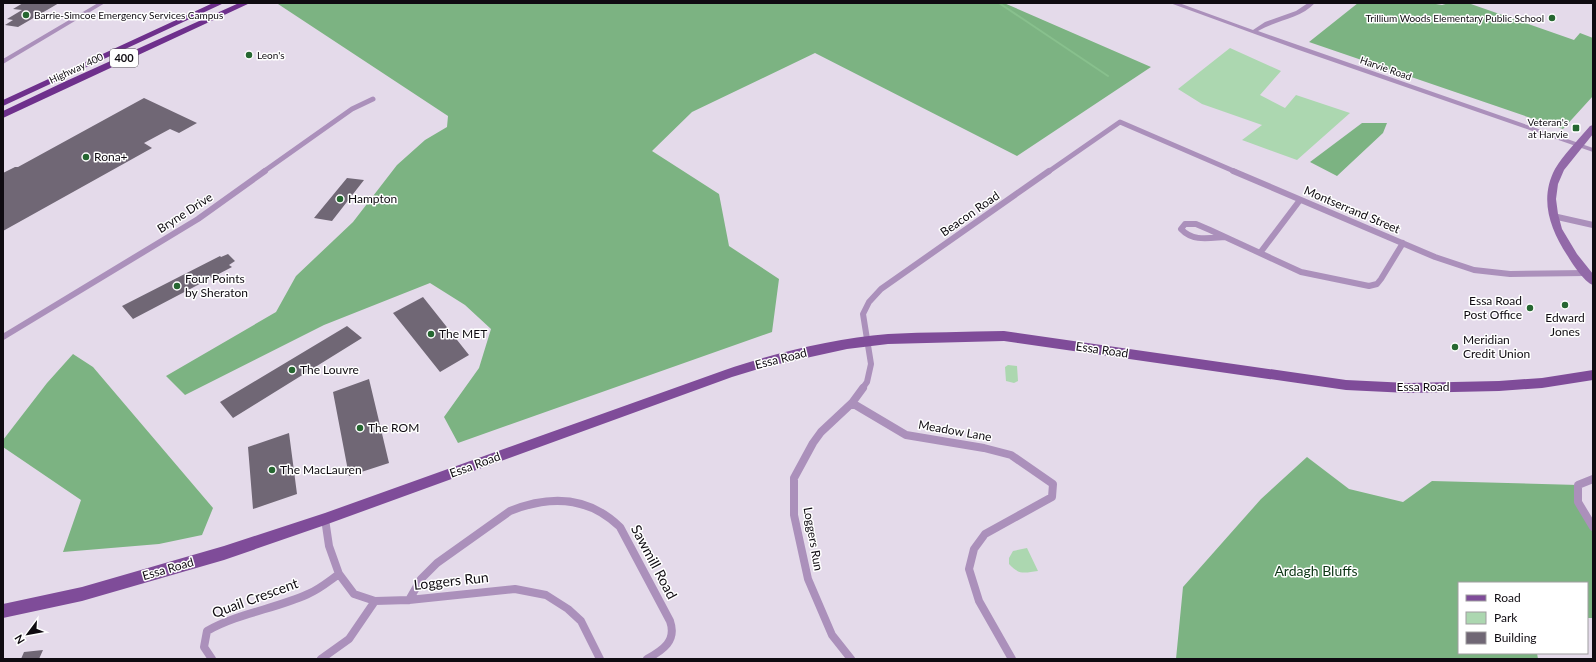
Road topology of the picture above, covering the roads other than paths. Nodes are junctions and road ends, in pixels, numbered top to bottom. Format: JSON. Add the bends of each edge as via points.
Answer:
{"nodes":[{"id":1,"x":102,"y":3,"type":"edge"},
{"id":2,"x":213,"y":3,"type":"edge"},
{"id":3,"x":220,"y":3,"type":"edge"},
{"id":4,"x":246,"y":3,"type":"edge"},
{"id":5,"x":1173,"y":3,"type":"edge"},
{"id":6,"x":1312,"y":3,"type":"edge"},
{"id":7,"x":175,"y":22,"type":"junction"},
{"id":8,"x":1253,"y":32,"type":"junction"},
{"id":9,"x":3,"y":62,"type":"edge"},
{"id":10,"x":373,"y":99,"type":"dead end"},
{"id":11,"x":3,"y":103,"type":"edge"},
{"id":12,"x":3,"y":115,"type":"edge"},
{"id":13,"x":1120,"y":122,"type":"joint"},
{"id":14,"x":1593,"y":128,"type":"edge"},
{"id":15,"x":1579,"y":145,"type":"junction"},
{"id":16,"x":1593,"y":150,"type":"edge"},
{"id":17,"x":1300,"y":200,"type":"junction"},
{"id":18,"x":1553,"y":216,"type":"junction"},
{"id":19,"x":1593,"y":225,"type":"edge"},
{"id":20,"x":1225,"y":237,"type":"junction"},
{"id":21,"x":1403,"y":243,"type":"junction"},
{"id":22,"x":1260,"y":253,"type":"junction"},
{"id":23,"x":1586,"y":273,"type":"junction"},
{"id":24,"x":1593,"y":281,"type":"edge"},
{"id":25,"x":3,"y":337,"type":"edge"},
{"id":26,"x":868,"y":341,"type":"junction"},
{"id":27,"x":1593,"y":375,"type":"edge"},
{"id":28,"x":852,"y":403,"type":"junction"},
{"id":29,"x":1593,"y":479,"type":"edge"},
{"id":30,"x":325,"y":519,"type":"junction"},
{"id":31,"x":1593,"y":527,"type":"edge"},
{"id":32,"x":339,"y":574,"type":"junction"},
{"id":33,"x":409,"y":600,"type":"junction"},
{"id":34,"x":375,"y":601,"type":"junction"},
{"id":35,"x":3,"y":611,"type":"edge"},
{"id":36,"x":212,"y":659,"type":"edge"},
{"id":37,"x":321,"y":659,"type":"edge"},
{"id":38,"x":600,"y":659,"type":"edge"},
{"id":39,"x":647,"y":659,"type":"edge"},
{"id":40,"x":852,"y":659,"type":"edge"},
{"id":41,"x":1012,"y":659,"type":"edge"}],
"edges":[{"from":1,"to":9,"type":"street"},
{"from":2,"to":7,"type":"highway"},
{"from":3,"to":7,"type":"highway","name":"Highway 400","number":"400"},
{"from":4,"to":12,"type":"highway","name":"Highway 400","number":"400"},
{"from":5,"to":8,"type":"street","name":"Harvie Road"},
{"from":6,"to":8,"type":"street","via":[[1299,13],[1262,26]]},
{"from":7,"to":11,"type":"highway","name":"Highway 400","number":"400"},
{"from":8,"to":15,"type":"street","name":"Harvie Road"},
{"from":10,"to":25,"type":"street","name":"Bryne Drive","via":[[352,109],[198,219]]},
{"from":13,"to":17,"type":"street","name":"Montserrand Street"},
{"from":13,"to":26,"type":"street","name":"Beacon Road","via":[[881,289],[869,302],[863,314]]},
{"from":14,"to":15,"type":"main road"},
{"from":15,"to":16,"type":"street","name":"Harvie Road"},
{"from":15,"to":18,"type":"main road","via":[[1556,175],[1551,195]]},
{"from":17,"to":21,"type":"street","name":"Montserrand Street"},
{"from":17,"to":22,"type":"street"},
{"from":18,"to":19,"type":"street"},
{"from":18,"to":23,"type":"main road","via":[[1567,248]]},
{"from":20,"to":20,"type":"street","via":[[1196,224],[1185,224],[1181,229],[1186,236],[1195,239]]},
{"from":20,"to":22,"type":"street"},
{"from":21,"to":22,"type":"street","via":[[1381,279],[1377,284],[1369,286],[1312,275]]},
{"from":21,"to":23,"type":"street","name":"Montserrand Street","via":[[1474,270],[1510,274]]},
{"from":23,"to":24,"type":"main road"},
{"from":26,"to":27,"type":"main road","name":"Essa Road","via":[[1004,336],[1330,383],[1408,388],[1542,383]]},
{"from":26,"to":28,"type":"street","name":"Loggers Run","via":[[870,373],[867,382]]},
{"from":26,"to":30,"type":"main road","name":"Essa Road","via":[[772,361],[729,373]]},
{"from":28,"to":40,"type":"street","name":"Loggers Run","via":[[821,432],[794,478],[794,515],[808,579],[832,636]]},
{"from":28,"to":41,"type":"street","name":"Meadow Lane","via":[[906,435],[1011,455],[1052,484],[1052,497],[985,534],[974,549],[969,569],[979,601]]},
{"from":29,"to":31,"type":"street","via":[[1578,485],[1578,502]]},
{"from":30,"to":32,"type":"street","name":"Loggers Run","via":[[329,546]]},
{"from":30,"to":35,"type":"main road","name":"Essa Road","via":[[224,553],[82,594]]},
{"from":32,"to":34,"type":"street","name":"Loggers Run","via":[[354,594]]},
{"from":32,"to":36,"type":"street","name":"Quail Crescent","via":[[322,587],[300,598],[221,622],[207,631],[204,647]]},
{"from":33,"to":34,"type":"street","name":"Loggers Run"},
{"from":33,"to":38,"type":"street","name":"Loggers Run","via":[[515,589],[546,595],[581,621]]},
{"from":33,"to":39,"type":"street","name":"Sawmill Road","via":[[418,583],[440,560],[511,511],[543,501],[587,504],[602,512],[620,527],[673,630],[671,641],[660,652]]},
{"from":34,"to":37,"type":"street","via":[[349,639]]}]}
